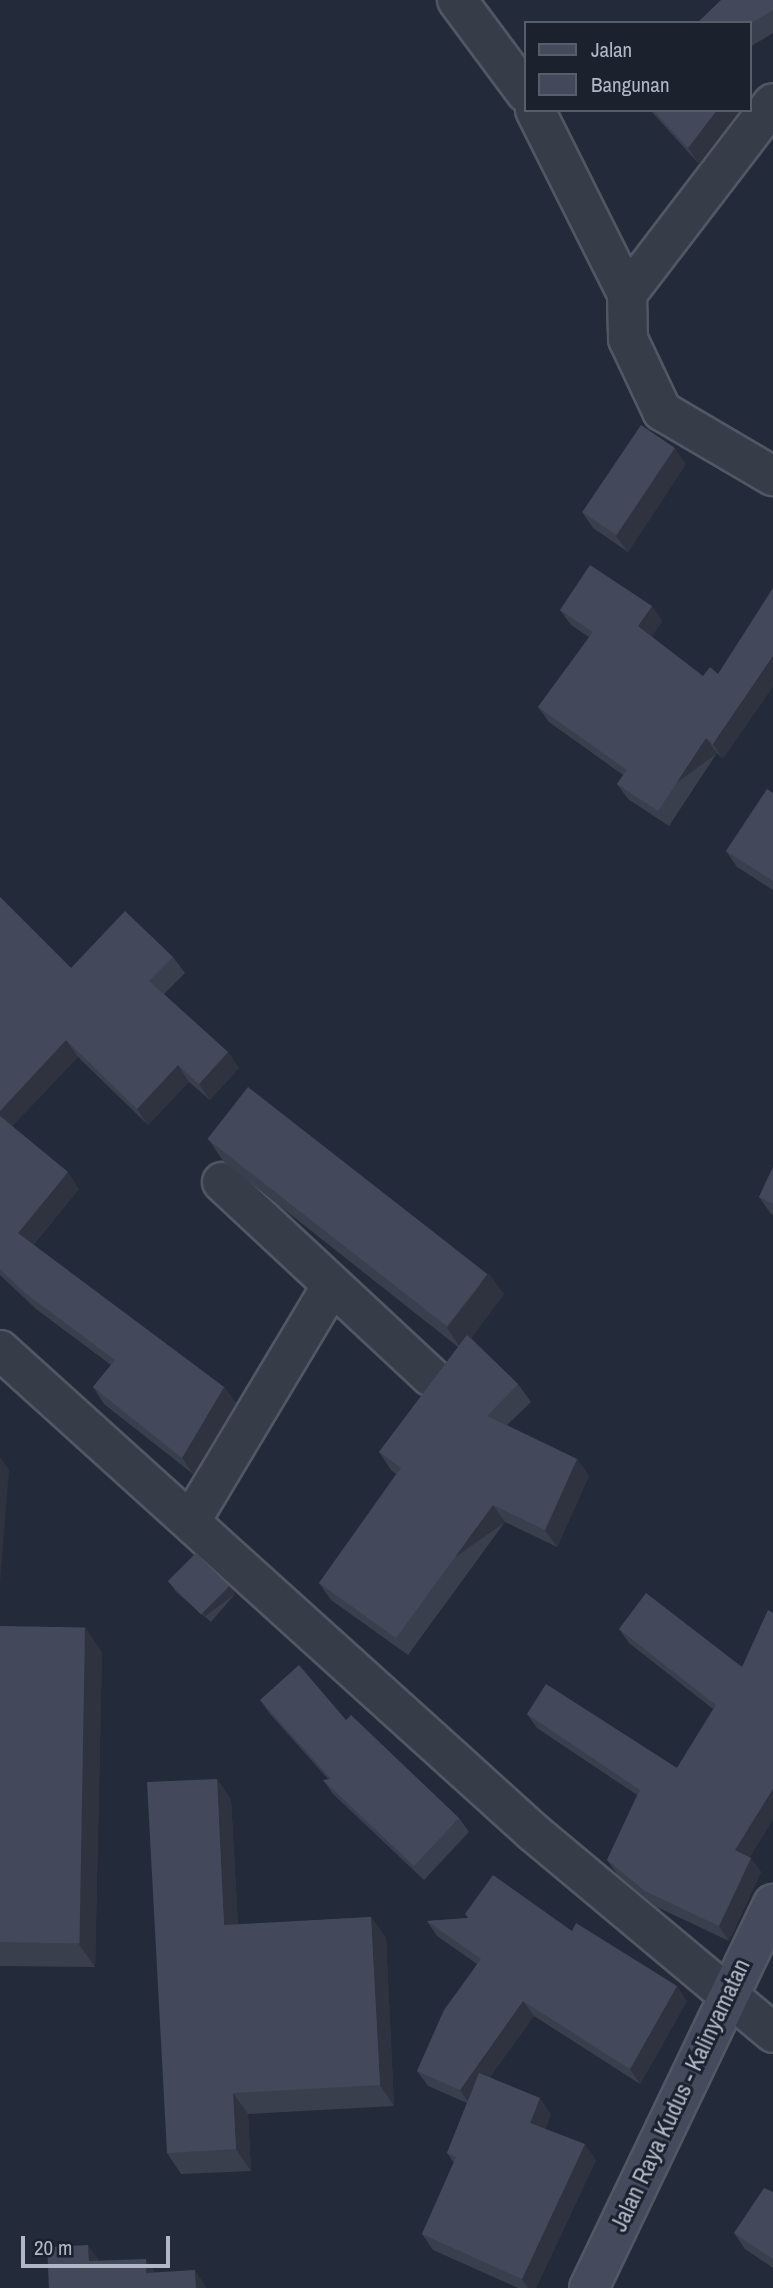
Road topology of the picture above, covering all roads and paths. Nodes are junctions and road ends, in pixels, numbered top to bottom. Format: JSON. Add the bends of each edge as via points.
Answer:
{"nodes":[{"id":1,"x":457,"y":0,"type":"edge"},
{"id":2,"x":524,"y":90,"type":"edge"},
{"id":3,"x":773,"y":103,"type":"edge"},
{"id":4,"x":536,"y":112,"type":"edge"},
{"id":5,"x":627,"y":294,"type":"junction"},
{"id":6,"x":773,"y":476,"type":"edge"},
{"id":7,"x":222,"y":1182,"type":"edge"},
{"id":8,"x":330,"y":1288,"type":"junction"},
{"id":9,"x":0,"y":1350,"type":"edge"},
{"id":10,"x":431,"y":1377,"type":"dead end"},
{"id":11,"x":191,"y":1519,"type":"junction"},
{"id":12,"x":773,"y":1904,"type":"edge"},
{"id":13,"x":727,"y":1993,"type":"junction"},
{"id":14,"x":773,"y":2033,"type":"edge"},
{"id":15,"x":589,"y":2288,"type":"edge"}],
"edges":[{"from":1,"to":2,"type":"street"},
{"from":3,"to":5,"type":"street"},
{"from":4,"to":5,"type":"street"},
{"from":5,"to":6,"type":"street","via":[[628,339],[662,411]]},
{"from":7,"to":8,"type":"street"},
{"from":8,"to":10,"type":"street"},
{"from":8,"to":11,"type":"street"},
{"from":9,"to":11,"type":"street"},
{"from":11,"to":13,"type":"street","via":[[533,1832]]},
{"from":12,"to":13,"type":"main road","name":"Jalan Raya Kudus - Kalinyamatan"},
{"from":13,"to":14,"type":"street"},
{"from":13,"to":15,"type":"main road","name":"Jalan Raya Kudus - Kalinyamatan"}]}
